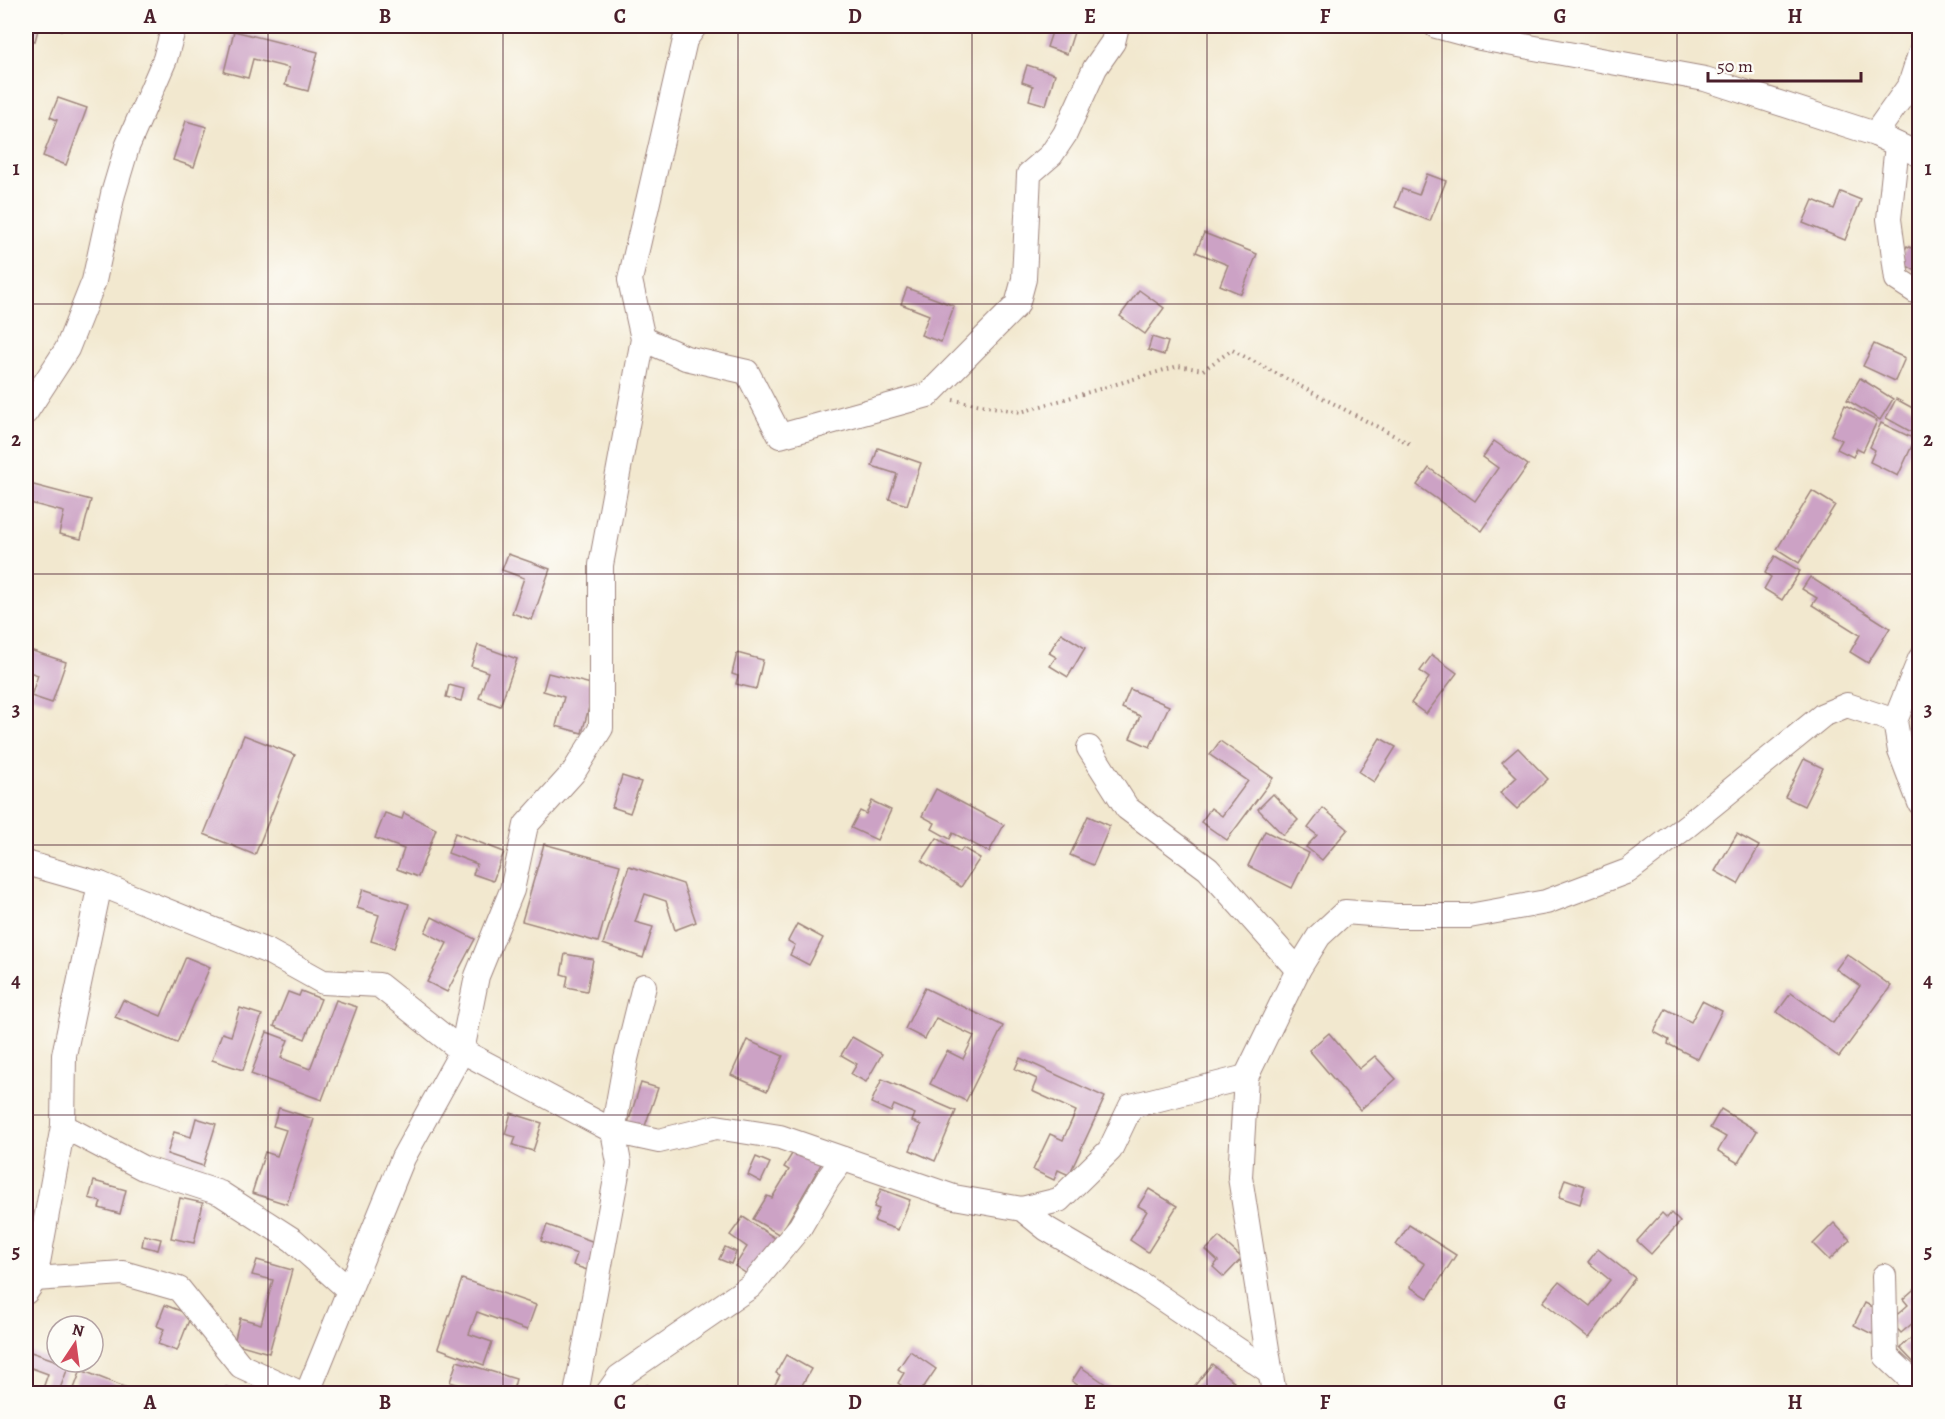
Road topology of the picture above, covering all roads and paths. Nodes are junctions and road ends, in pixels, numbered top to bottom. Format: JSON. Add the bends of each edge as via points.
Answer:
{"nodes":[{"id":1,"x":174,"y":26,"type":"edge"},
{"id":2,"x":695,"y":26,"type":"edge"},
{"id":3,"x":1118,"y":26,"type":"edge"},
{"id":4,"x":1437,"y":26,"type":"edge"},
{"id":5,"x":1920,"y":54,"type":"edge"},
{"id":6,"x":1875,"y":134,"type":"junction"},
{"id":7,"x":1897,"y":145,"type":"junction"},
{"id":8,"x":1920,"y":155,"type":"edge"},
{"id":9,"x":1920,"y":294,"type":"edge"},
{"id":10,"x":642,"y":339,"type":"junction"},
{"id":11,"x":927,"y":395,"type":"junction"},
{"id":12,"x":26,"y":412,"type":"edge"},
{"id":13,"x":1410,"y":444,"type":"dead end"},
{"id":14,"x":1920,"y":659,"type":"edge"},
{"id":15,"x":1895,"y":721,"type":"junction"},
{"id":16,"x":1089,"y":748,"type":"dead end"},
{"id":17,"x":1920,"y":802,"type":"edge"},
{"id":18,"x":26,"y":863,"type":"edge"},
{"id":19,"x":100,"y":884,"type":"junction"},
{"id":20,"x":1298,"y":970,"type":"junction"},
{"id":21,"x":644,"y":986,"type":"dead end"},
{"id":22,"x":462,"y":1051,"type":"junction"},
{"id":23,"x":1246,"y":1077,"type":"junction"},
{"id":24,"x":63,"y":1126,"type":"junction"},
{"id":25,"x":613,"y":1131,"type":"junction"},
{"id":26,"x":843,"y":1159,"type":"junction"},
{"id":27,"x":1022,"y":1209,"type":"junction"},
{"id":28,"x":1884,"y":1276,"type":"dead end"},
{"id":29,"x":30,"y":1285,"type":"edge"},
{"id":30,"x":349,"y":1290,"type":"junction"},
{"id":31,"x":1272,"y":1382,"type":"edge"},
{"id":32,"x":1920,"y":1388,"type":"edge"},
{"id":33,"x":302,"y":1394,"type":"edge"},
{"id":34,"x":307,"y":1394,"type":"edge"},
{"id":35,"x":576,"y":1394,"type":"edge"},
{"id":36,"x":607,"y":1394,"type":"edge"}],
"edges":[{"from":1,"to":12,"type":"street","via":[[165,59],[124,156],[94,281],[67,349]]},
{"from":2,"to":10,"type":"street","via":[[685,40],[630,280]]},
{"from":3,"to":11,"type":"street","via":[[1065,134],[1051,155],[1029,174],[1024,279],[1017,305]]},
{"from":4,"to":6,"type":"street","via":[[1480,38],[1705,79]]},
{"from":5,"to":6,"type":"street","via":[[1910,85]]},
{"from":6,"to":7,"type":"street"},
{"from":7,"to":8,"type":"street"},
{"from":7,"to":9,"type":"street","via":[[1889,219],[1897,279]]},
{"from":10,"to":11,"type":"street","via":[[686,358],[747,372],[780,436]]},
{"from":10,"to":22,"type":"street","via":[[601,566],[601,728],[573,773],[526,825],[512,890],[477,976]]},
{"from":11,"to":13,"type":"path","via":[[1021,412],[1178,366],[1203,370],[1233,350]]},
{"from":14,"to":15,"type":"street"},
{"from":15,"to":17,"type":"street","via":[[1900,750]]},
{"from":15,"to":20,"type":"street","via":[[1847,705],[1823,715],[1628,870],[1546,902],[1469,916],[1345,912],[1319,936]]},
{"from":16,"to":20,"type":"street","via":[[1127,808],[1208,869]]},
{"from":18,"to":19,"type":"street"},
{"from":19,"to":22,"type":"street","via":[[269,952],[323,982],[379,985]]},
{"from":19,"to":24,"type":"street","via":[[64,1055]]},
{"from":20,"to":23,"type":"street"},
{"from":21,"to":25,"type":"street"},
{"from":22,"to":25,"type":"street"},
{"from":22,"to":30,"type":"street","via":[[403,1158]]},
{"from":23,"to":27,"type":"street","via":[[1131,1106],[1110,1150],[1059,1200]]},
{"from":23,"to":31,"type":"street","via":[[1240,1177]]},
{"from":24,"to":29,"type":"street"},
{"from":24,"to":30,"type":"street","via":[[143,1168],[220,1193],[293,1240]]},
{"from":25,"to":26,"type":"street","via":[[659,1141],[716,1127],[780,1137]]},
{"from":25,"to":35,"type":"street","via":[[619,1163]]},
{"from":26,"to":27,"type":"street","via":[[954,1197]]},
{"from":26,"to":36,"type":"street","via":[[800,1227],[751,1286],[619,1377]]},
{"from":27,"to":31,"type":"street","via":[[1047,1229],[1139,1283]]},
{"from":28,"to":32,"type":"street","via":[[1886,1356]]},
{"from":29,"to":33,"type":"street","via":[[123,1273],[178,1290],[241,1366]]},
{"from":30,"to":34,"type":"street"}]}
